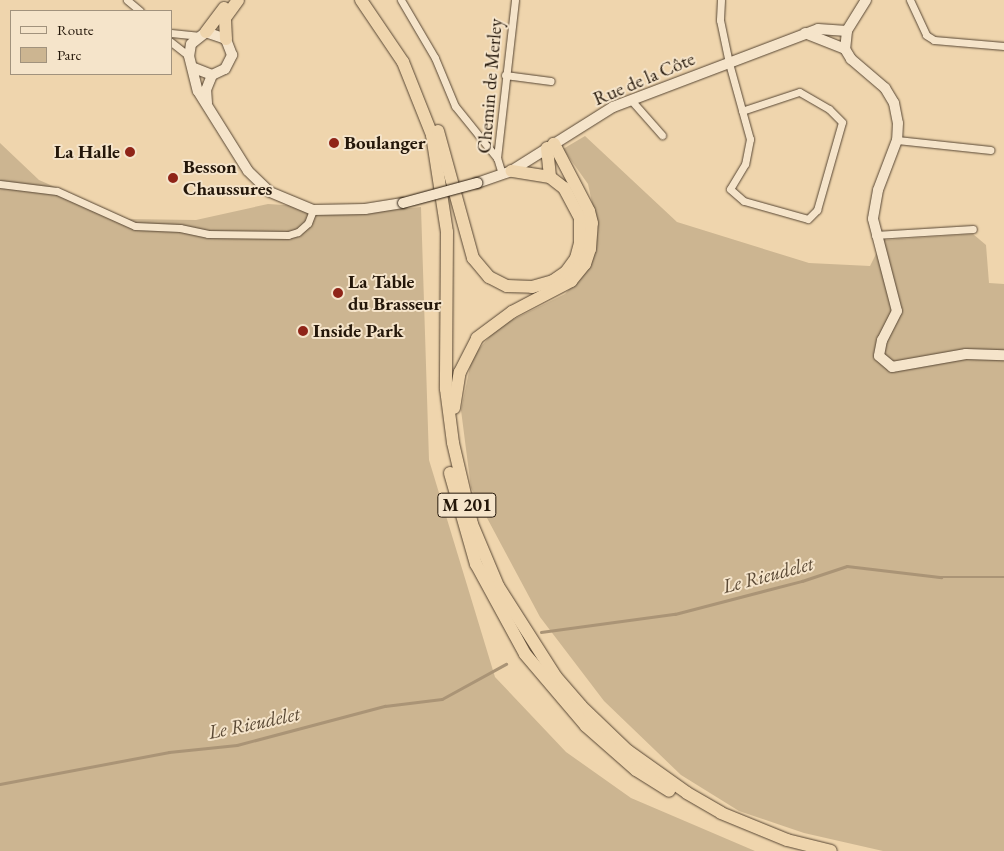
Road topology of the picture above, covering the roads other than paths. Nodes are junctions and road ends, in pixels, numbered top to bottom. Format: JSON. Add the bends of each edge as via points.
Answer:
{"nodes":[{"id":1,"x":127,"y":0,"type":"edge"},
{"id":2,"x":230,"y":0,"type":"edge"},
{"id":3,"x":238,"y":0,"type":"edge"},
{"id":4,"x":354,"y":0,"type":"edge"},
{"id":5,"x":361,"y":0,"type":"edge"},
{"id":6,"x":366,"y":0,"type":"edge"},
{"id":7,"x":401,"y":0,"type":"edge"},
{"id":8,"x":515,"y":0,"type":"edge"},
{"id":9,"x":721,"y":0,"type":"edge"},
{"id":10,"x":866,"y":0,"type":"edge"},
{"id":11,"x":910,"y":0,"type":"edge"},
{"id":12,"x":139,"y":10,"type":"edge"},
{"id":13,"x":847,"y":31,"type":"junction"},
{"id":14,"x":172,"y":33,"type":"edge"},
{"id":15,"x":805,"y":33,"type":"junction"},
{"id":16,"x":202,"y":34,"type":"junction"},
{"id":17,"x":226,"y":39,"type":"junction"},
{"id":18,"x":172,"y":43,"type":"edge"},
{"id":19,"x":1004,"y":46,"type":"edge"},
{"id":20,"x":845,"y":49,"type":"junction"},
{"id":21,"x":189,"y":56,"type":"junction"},
{"id":22,"x":729,"y":62,"type":"junction"},
{"id":23,"x":194,"y":68,"type":"junction"},
{"id":24,"x":212,"y":75,"type":"junction"},
{"id":25,"x":505,"y":75,"type":"junction"},
{"id":26,"x":551,"y":81,"type":"dead end"},
{"id":27,"x":631,"y":100,"type":"junction"},
{"id":28,"x":208,"y":107,"type":"junction"},
{"id":29,"x":742,"y":111,"type":"junction"},
{"id":30,"x":662,"y":135,"type":"dead end"},
{"id":31,"x":897,"y":140,"type":"junction"},
{"id":32,"x":550,"y":146,"type":"junction"},
{"id":33,"x":990,"y":150,"type":"dead end"},
{"id":34,"x":497,"y":158,"type":"junction"},
{"id":35,"x":506,"y":172,"type":"junction"},
{"id":36,"x":550,"y":177,"type":"junction"},
{"id":37,"x":0,"y":184,"type":"edge"},
{"id":38,"x":313,"y":210,"type":"junction"},
{"id":39,"x":973,"y":230,"type":"dead end"},
{"id":40,"x":875,"y":236,"type":"junction"},
{"id":41,"x":1004,"y":356,"type":"edge"},
{"id":42,"x":457,"y":468,"type":"junction"},
{"id":43,"x":798,"y":851,"type":"edge"},
{"id":44,"x":831,"y":851,"type":"edge"}],
"edges":[{"from":1,"to":12,"type":"street"},
{"from":2,"to":16,"type":"highway"},
{"from":3,"to":17,"type":"highway","via":[[225,18]]},
{"from":4,"to":43,"type":"highway","number":"M 201","via":[[390,51],[414,94],[434,162],[441,230],[439,390],[444,436],[463,526],[496,606],[525,654],[564,702],[636,770],[730,824]]},
{"from":5,"to":42,"type":"highway","number":"M 201","via":[[403,62],[421,103],[439,166],[447,232],[446,389]]},
{"from":6,"to":36,"type":"highway","via":[[398,46],[424,98],[458,194],[468,246],[489,277],[507,286],[532,287],[553,280],[566,272],[576,258],[580,218],[564,188]]},
{"from":7,"to":34,"type":"street","via":[[435,58],[455,106]]},
{"from":8,"to":25,"type":"street","name":"Chemin de Merley"},
{"from":9,"to":22,"type":"street","via":[[720,20]]},
{"from":10,"to":13,"type":"street"},
{"from":11,"to":19,"type":"street","via":[[926,35],[934,40]]},
{"from":13,"to":15,"type":"street","name":"Rue de la Côte","via":[[818,29]]},
{"from":13,"to":20,"type":"street"},
{"from":14,"to":16,"type":"street"},
{"from":15,"to":20,"type":"street"},
{"from":15,"to":22,"type":"street","name":"Rue de la Côte"},
{"from":16,"to":17,"type":"street"},
{"from":16,"to":21,"type":"street","via":[[191,44]]},
{"from":17,"to":24,"type":"street","via":[[231,49],[230,63]]},
{"from":18,"to":21,"type":"street"},
{"from":20,"to":31,"type":"street","via":[[851,59],[885,88],[894,103]]},
{"from":21,"to":23,"type":"street"},
{"from":22,"to":27,"type":"street","name":"Rue de la Côte"},
{"from":22,"to":29,"type":"street"},
{"from":23,"to":24,"type":"street"},
{"from":23,"to":28,"type":"street","via":[[198,91]]},
{"from":24,"to":28,"type":"street","via":[[206,90]]},
{"from":25,"to":26,"type":"street"},
{"from":25,"to":34,"type":"street","name":"Chemin de Merley"},
{"from":27,"to":30,"type":"street"},
{"from":27,"to":32,"type":"street","name":"Rue de la Côte","via":[[613,107]]},
{"from":28,"to":38,"type":"street","via":[[236,154],[263,185],[290,202]]},
{"from":29,"to":29,"type":"street","via":[[750,139],[745,164],[730,189],[744,201],[808,219],[817,210],[842,122],[829,109],[799,92]]},
{"from":31,"to":33,"type":"street"},
{"from":31,"to":40,"type":"street","via":[[875,205]]},
{"from":32,"to":35,"type":"street","name":"Rue de la Côte"},
{"from":32,"to":36,"type":"highway"},
{"from":32,"to":42,"type":"highway","via":[[589,211],[593,237],[590,249],[585,264],[571,281],[512,312],[477,338],[460,372],[456,390]]},
{"from":34,"to":35,"type":"street","name":"Chemin de Merley"},
{"from":35,"to":36,"type":"highway"},
{"from":35,"to":38,"type":"street","name":"Rue de la Côte","bridge":true,"via":[[477,184],[403,203],[365,209]]},
{"from":37,"to":38,"type":"street","via":[[57,191],[135,226],[180,228],[208,234],[288,235],[298,232],[308,223]]},
{"from":39,"to":40,"type":"street"},
{"from":40,"to":41,"type":"street","via":[[895,295],[897,311],[880,347],[879,356],[885,364],[902,367],[966,354]]},
{"from":42,"to":44,"type":"highway","number":"M 201","via":[[472,524],[498,586],[538,652],[581,706],[628,751],[687,793],[755,828]]}]}
